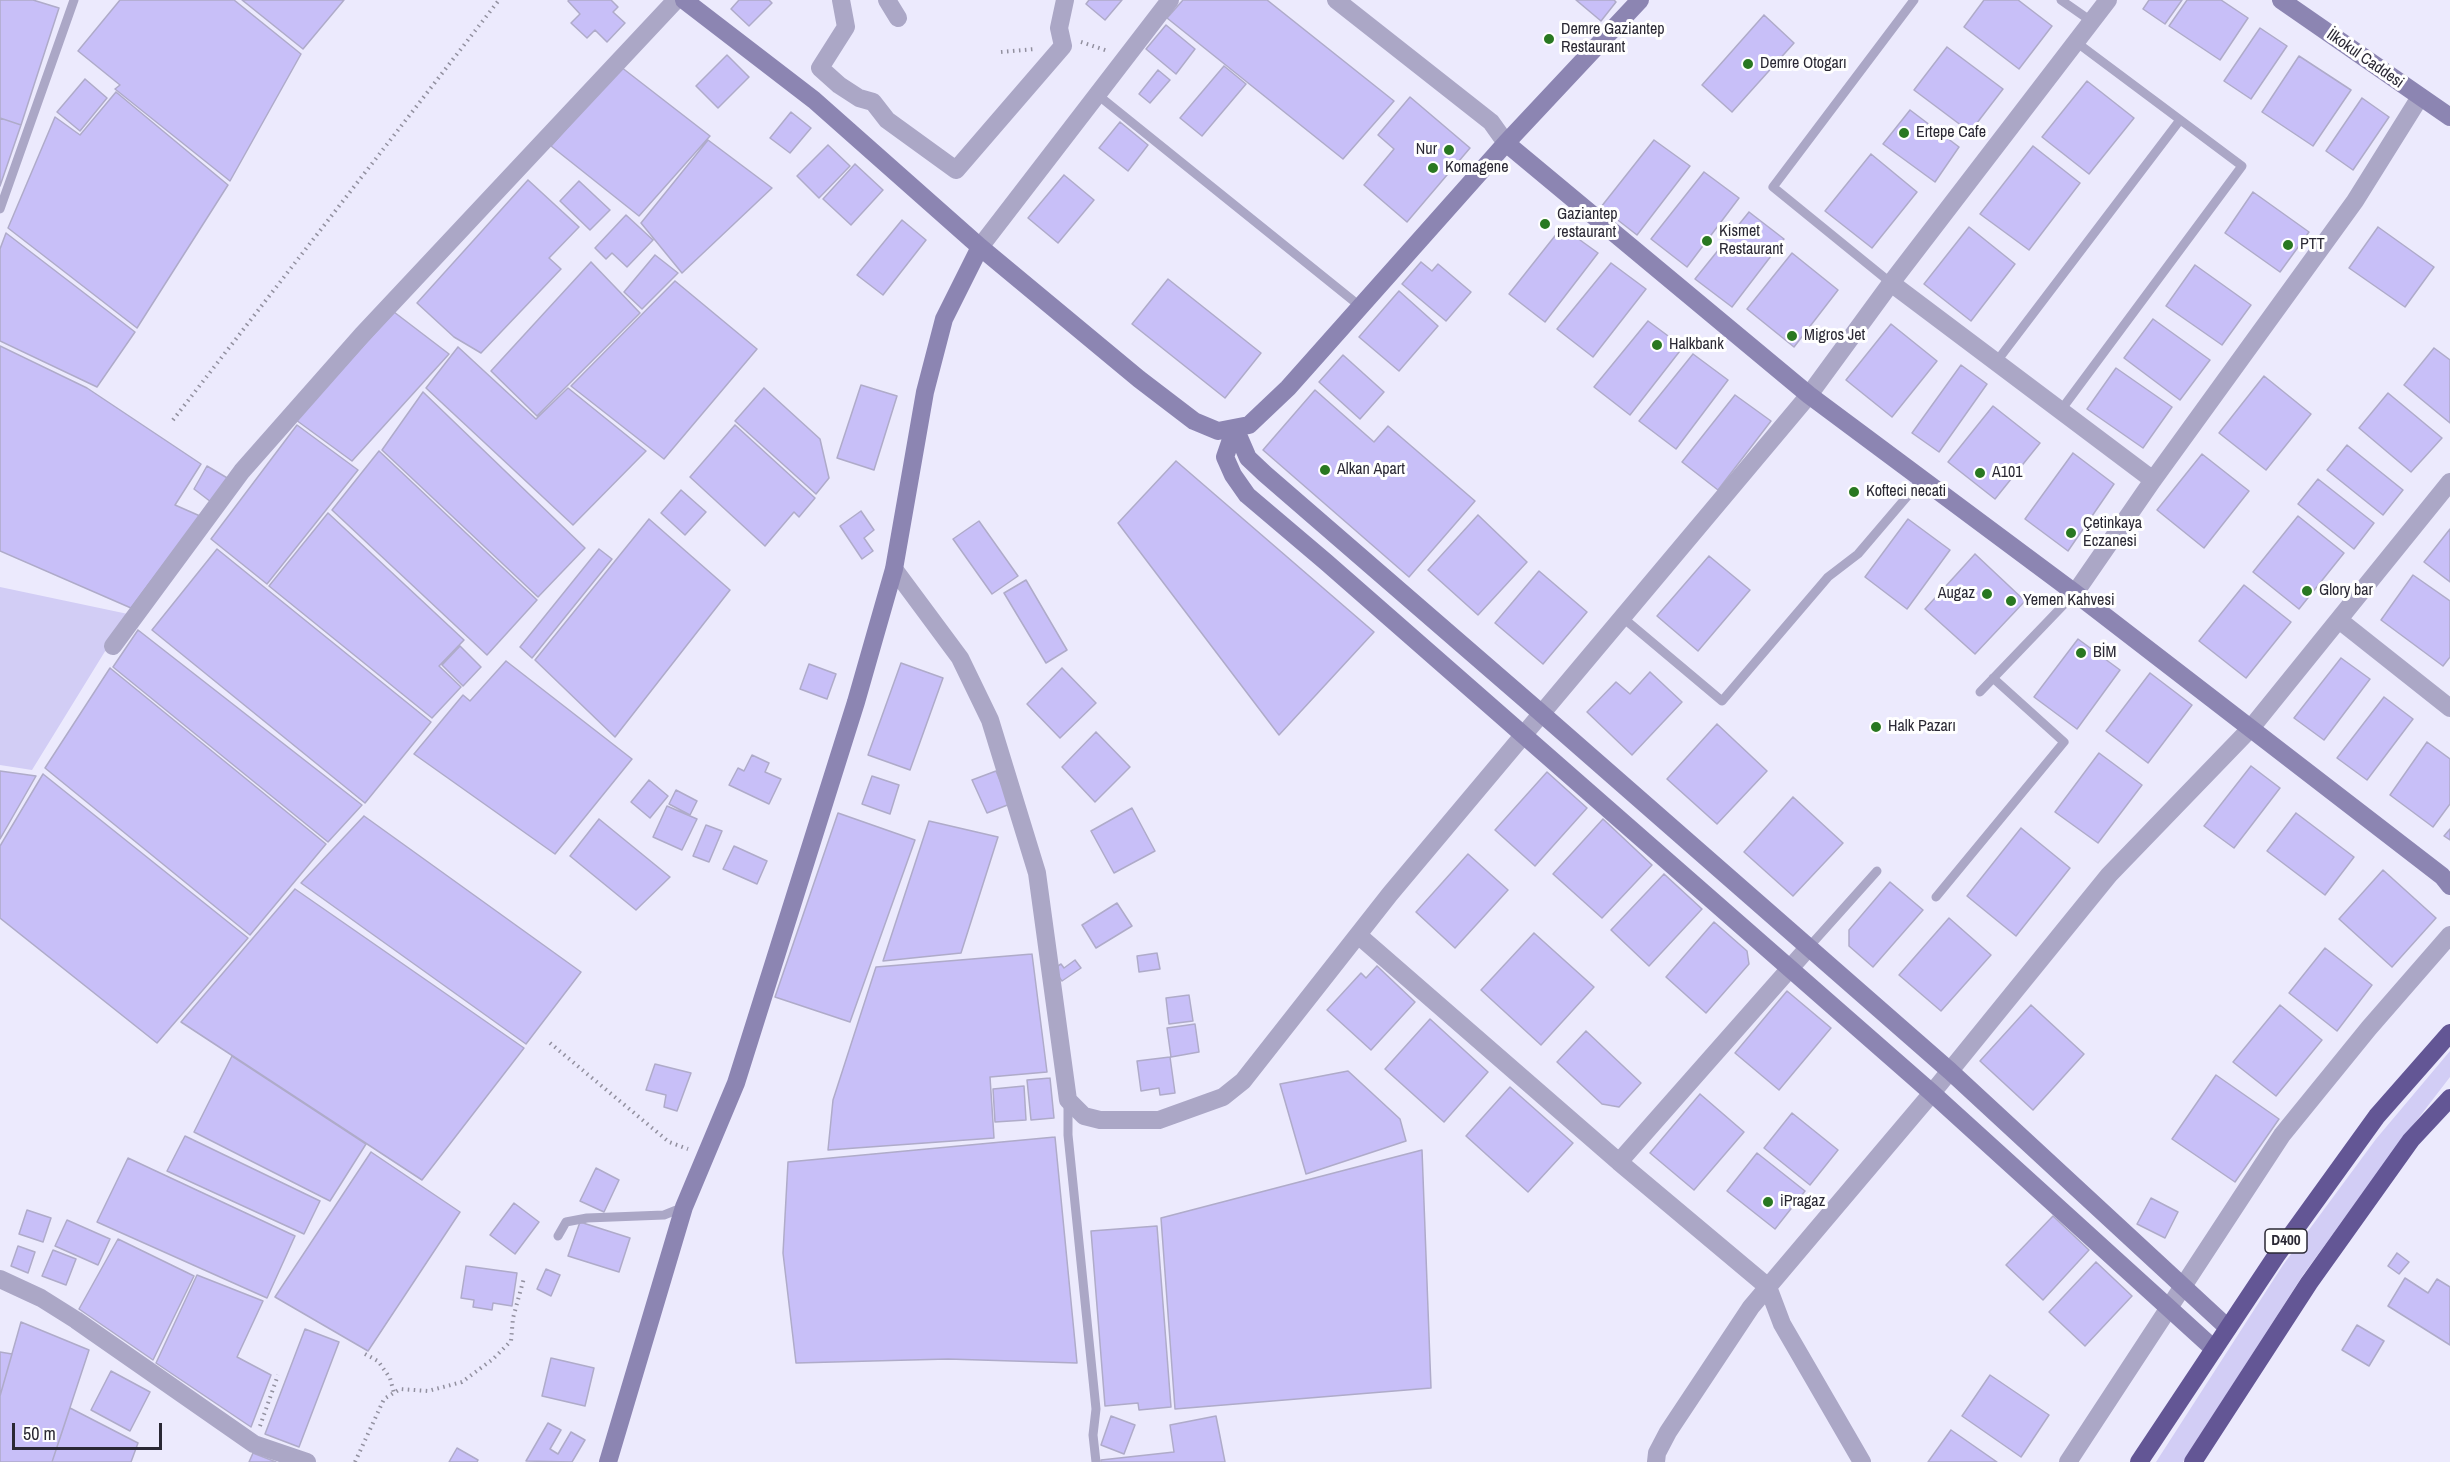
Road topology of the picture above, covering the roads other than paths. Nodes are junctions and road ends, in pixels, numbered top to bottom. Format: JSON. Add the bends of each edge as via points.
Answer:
{"nodes":[{"id":1,"x":74,"y":0,"type":"edge"},
{"id":2,"x":676,"y":0,"type":"edge"},
{"id":3,"x":684,"y":0,"type":"edge"},
{"id":4,"x":841,"y":0,"type":"edge"},
{"id":5,"x":887,"y":0,"type":"edge"},
{"id":6,"x":1065,"y":0,"type":"edge"},
{"id":7,"x":1170,"y":0,"type":"edge"},
{"id":8,"x":1336,"y":0,"type":"edge"},
{"id":9,"x":1640,"y":0,"type":"edge"},
{"id":10,"x":1914,"y":0,"type":"edge"},
{"id":11,"x":2061,"y":0,"type":"edge"},
{"id":12,"x":2108,"y":0,"type":"edge"},
{"id":13,"x":2281,"y":0,"type":"edge"},
{"id":14,"x":898,"y":18,"type":"dead end"},
{"id":15,"x":2091,"y":21,"type":"junction"},
{"id":16,"x":2076,"y":42,"type":"junction"},
{"id":17,"x":1099,"y":96,"type":"junction"},
{"id":18,"x":2420,"y":97,"type":"junction"},
{"id":19,"x":2450,"y":117,"type":"edge"},
{"id":20,"x":2180,"y":120,"type":"junction"},
{"id":21,"x":1506,"y":144,"type":"junction"},
{"id":22,"x":0,"y":209,"type":"edge"},
{"id":23,"x":980,"y":248,"type":"junction"},
{"id":24,"x":1891,"y":283,"type":"junction"},
{"id":25,"x":1360,"y":307,"type":"junction"},
{"id":26,"x":1997,"y":361,"type":"junction"},
{"id":27,"x":1809,"y":395,"type":"junction"},
{"id":28,"x":2061,"y":410,"type":"junction"},
{"id":29,"x":1235,"y":428,"type":"junction"},
{"id":30,"x":1922,"y":479,"type":"junction"},
{"id":31,"x":2153,"y":480,"type":"junction"},
{"id":32,"x":2450,"y":482,"type":"edge"},
{"id":33,"x":894,"y":568,"type":"junction"},
{"id":34,"x":2075,"y":593,"type":"junction"},
{"id":35,"x":1622,"y":616,"type":"junction"},
{"id":36,"x":2338,"y":620,"type":"junction"},
{"id":37,"x":113,"y":646,"type":"dead end"},
{"id":38,"x":1993,"y":678,"type":"junction"},
{"id":39,"x":1980,"y":692,"type":"dead end"},
{"id":40,"x":2448,"y":703,"type":"edge"},
{"id":41,"x":1541,"y":713,"type":"junction"},
{"id":42,"x":2251,"y":728,"type":"junction"},
{"id":43,"x":1523,"y":735,"type":"junction"},
{"id":44,"x":1876,"y":871,"type":"dead end"},
{"id":45,"x":2447,"y":880,"type":"edge"},
{"id":46,"x":1936,"y":897,"type":"dead end"},
{"id":47,"x":1358,"y":935,"type":"junction"},
{"id":48,"x":2450,"y":935,"type":"edge"},
{"id":49,"x":1808,"y":948,"type":"junction"},
{"id":50,"x":1789,"y":970,"type":"junction"},
{"id":51,"x":2450,"y":1033,"type":"edge"},
{"id":52,"x":1950,"y":1071,"type":"junction"},
{"id":53,"x":1932,"y":1093,"type":"junction"},
{"id":54,"x":2450,"y":1098,"type":"edge"},
{"id":55,"x":1068,"y":1100,"type":"junction"},
{"id":56,"x":1619,"y":1162,"type":"junction"},
{"id":57,"x":684,"y":1207,"type":"junction"},
{"id":58,"x":558,"y":1236,"type":"dead end"},
{"id":59,"x":0,"y":1279,"type":"edge"},
{"id":60,"x":1768,"y":1287,"type":"junction"},
{"id":61,"x":2183,"y":1287,"type":"junction"},
{"id":62,"x":2168,"y":1308,"type":"junction"},
{"id":63,"x":2228,"y":1328,"type":"junction"},
{"id":64,"x":2214,"y":1349,"type":"junction"},
{"id":65,"x":307,"y":1462,"type":"edge"},
{"id":66,"x":608,"y":1462,"type":"edge"},
{"id":67,"x":1096,"y":1462,"type":"edge"},
{"id":68,"x":1656,"y":1462,"type":"edge"},
{"id":69,"x":1862,"y":1462,"type":"edge"},
{"id":70,"x":2068,"y":1462,"type":"edge"},
{"id":71,"x":2139,"y":1462,"type":"edge"},
{"id":72,"x":2193,"y":1462,"type":"edge"}],
"edges":[{"from":1,"to":22,"type":"lane"},
{"from":2,"to":37,"type":"street","via":[[362,335],[242,471]]},
{"from":3,"to":23,"type":"street","via":[[814,100]]},
{"from":4,"to":6,"type":"street","via":[[846,27],[820,68],[859,98],[873,102],[887,120],[956,170],[1063,46],[1059,28]]},
{"from":5,"to":14,"type":"street"},
{"from":7,"to":17,"type":"street"},
{"from":8,"to":21,"type":"street","via":[[1491,122]]},
{"from":9,"to":21,"type":"street"},
{"from":10,"to":24,"type":"lane","via":[[1773,187]]},
{"from":11,"to":15,"type":"lane"},
{"from":12,"to":15,"type":"street"},
{"from":13,"to":18,"type":"street","name":"İlkokul Caddesi"},
{"from":15,"to":16,"type":"street"},
{"from":16,"to":20,"type":"lane"},
{"from":16,"to":24,"type":"street"},
{"from":17,"to":23,"type":"street"},
{"from":17,"to":25,"type":"lane"},
{"from":18,"to":19,"type":"street","name":"İlkokul Caddesi"},
{"from":18,"to":31,"type":"street","via":[[2355,201]]},
{"from":20,"to":26,"type":"lane"},
{"from":20,"to":28,"type":"lane","via":[[2242,166]]},
{"from":21,"to":25,"type":"street"},
{"from":21,"to":27,"type":"street"},
{"from":23,"to":29,"type":"street","via":[[1194,421],[1218,432]]},
{"from":23,"to":33,"type":"street","via":[[944,320],[927,382]]},
{"from":24,"to":26,"type":"street"},
{"from":24,"to":27,"type":"street"},
{"from":25,"to":29,"type":"street","via":[[1288,388],[1249,425]]},
{"from":26,"to":28,"type":"street"},
{"from":27,"to":30,"type":"street"},
{"from":27,"to":35,"type":"street"},
{"from":28,"to":31,"type":"street"},
{"from":29,"to":41,"type":"street","via":[[1248,458],[1265,474]]},
{"from":29,"to":43,"type":"street","via":[[1226,457],[1247,495]]},
{"from":30,"to":34,"type":"street"},
{"from":30,"to":35,"type":"lane","via":[[1858,554],[1828,577],[1722,701]]},
{"from":31,"to":34,"type":"street"},
{"from":32,"to":36,"type":"street"},
{"from":33,"to":55,"type":"street","via":[[960,658],[990,720],[1037,873]]},
{"from":33,"to":57,"type":"street","via":[[736,1083]]},
{"from":34,"to":38,"type":"lane"},
{"from":34,"to":42,"type":"street"},
{"from":35,"to":41,"type":"street"},
{"from":36,"to":40,"type":"street"},
{"from":36,"to":42,"type":"street"},
{"from":38,"to":39,"type":"lane"},
{"from":38,"to":46,"type":"lane","via":[[2064,742]]},
{"from":41,"to":43,"type":"street"},
{"from":41,"to":49,"type":"street"},
{"from":42,"to":45,"type":"street"},
{"from":42,"to":52,"type":"street","via":[[2109,875]]},
{"from":43,"to":47,"type":"street"},
{"from":43,"to":50,"type":"street"},
{"from":44,"to":49,"type":"lane"},
{"from":47,"to":55,"type":"street","via":[[1243,1081],[1223,1097],[1159,1120],[1100,1120],[1084,1116]]},
{"from":47,"to":56,"type":"street"},
{"from":48,"to":61,"type":"street","via":[[2282,1135]]},
{"from":49,"to":50,"type":"street"},
{"from":49,"to":52,"type":"street"},
{"from":50,"to":53,"type":"street"},
{"from":50,"to":56,"type":"street"},
{"from":51,"to":63,"type":"highway","number":"D400","via":[[2377,1116]]},
{"from":52,"to":53,"type":"street"},
{"from":52,"to":61,"type":"street"},
{"from":53,"to":60,"type":"street"},
{"from":53,"to":62,"type":"street"},
{"from":54,"to":72,"type":"highway","number":"D400","via":[[2411,1140],[2309,1283]]},
{"from":55,"to":67,"type":"lane","via":[[1068,1135],[1096,1409]]},
{"from":56,"to":60,"type":"street"},
{"from":57,"to":58,"type":"lane","via":[[664,1215],[566,1222]]},
{"from":57,"to":66,"type":"street"},
{"from":59,"to":65,"type":"street","via":[[76,1320],[254,1444]]},
{"from":60,"to":68,"type":"street","via":[[1750,1307],[1668,1432]]},
{"from":60,"to":69,"type":"street","via":[[1782,1324]]},
{"from":61,"to":62,"type":"street"},
{"from":61,"to":63,"type":"street"},
{"from":62,"to":64,"type":"street"},
{"from":62,"to":70,"type":"street"},
{"from":63,"to":64,"type":"highway","number":"D400"},
{"from":64,"to":71,"type":"highway","number":"D400"}]}
